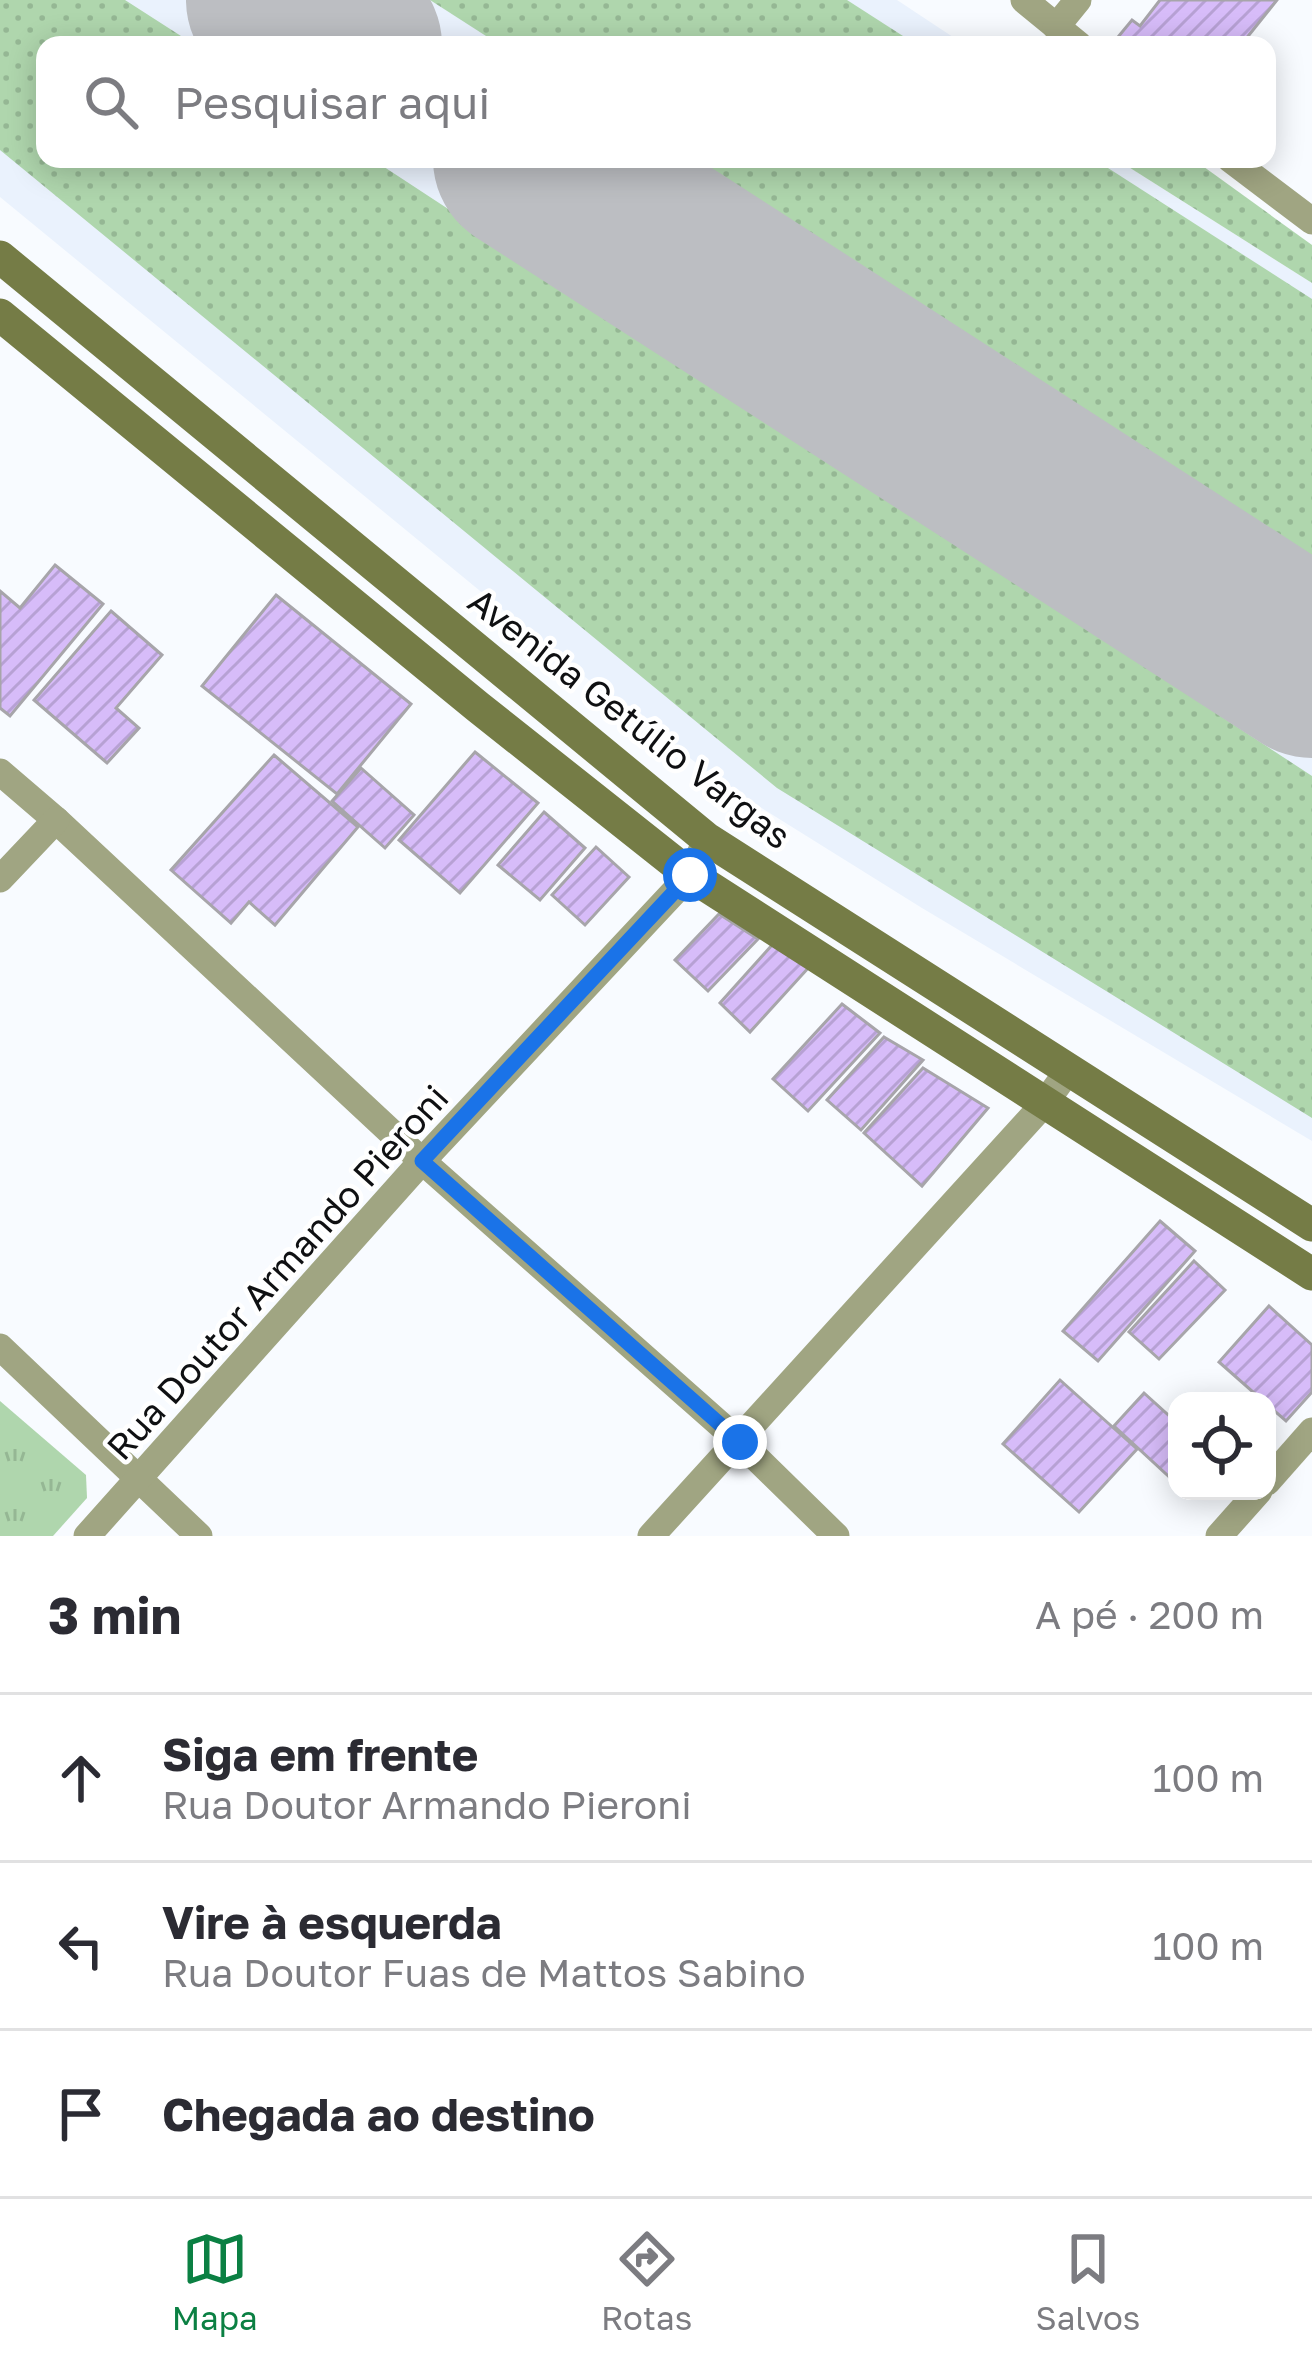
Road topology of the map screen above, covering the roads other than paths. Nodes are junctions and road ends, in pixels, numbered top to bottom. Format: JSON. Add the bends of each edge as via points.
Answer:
{"nodes":[{"id":1,"x":1024,"y":0,"type":"edge"},
{"id":2,"x":1078,"y":0,"type":"edge"},
{"id":3,"x":1056,"y":27,"type":"junction"},
{"id":4,"x":1068,"y":36,"type":"edge"},
{"id":5,"x":1242,"y":168,"type":"edge"},
{"id":6,"x":1312,"y":221,"type":"edge"},
{"id":7,"x":0,"y":257,"type":"edge"},
{"id":8,"x":0,"y":315,"type":"edge"},
{"id":9,"x":0,"y":772,"type":"edge"},
{"id":10,"x":56,"y":820,"type":"junction"},
{"id":11,"x":707,"y":839,"type":"junction"},
{"id":12,"x":690,"y":875,"type":"junction"},
{"id":13,"x":0,"y":880,"type":"edge"},
{"id":14,"x":1068,"y":1071,"type":"junction"},
{"id":15,"x":1044,"y":1104,"type":"junction"},
{"id":16,"x":422,"y":1161,"type":"junction"},
{"id":17,"x":1312,"y":1225,"type":"edge"},
{"id":18,"x":1312,"y":1274,"type":"edge"},
{"id":19,"x":0,"y":1347,"type":"edge"},
{"id":20,"x":1312,"y":1431,"type":"edge"},
{"id":21,"x":740,"y":1442,"type":"junction"},
{"id":22,"x":1276,"y":1472,"type":"edge"},
{"id":23,"x":138,"y":1481,"type":"junction"},
{"id":24,"x":1251,"y":1500,"type":"edge"},
{"id":25,"x":87,"y":1536,"type":"edge"},
{"id":26,"x":199,"y":1536,"type":"edge"},
{"id":27,"x":650,"y":1536,"type":"edge"},
{"id":28,"x":836,"y":1536,"type":"edge"},
{"id":29,"x":1219,"y":1536,"type":"edge"}],
"edges":[{"from":1,"to":3,"type":"street"},
{"from":2,"to":3,"type":"street"},
{"from":3,"to":4,"type":"street"},
{"from":5,"to":6,"type":"street"},
{"from":7,"to":11,"type":"main road","name":"Avenida Getúlio Vargas"},
{"from":8,"to":12,"type":"main road"},
{"from":9,"to":10,"type":"street"},
{"from":10,"to":13,"type":"street"},
{"from":10,"to":16,"type":"street"},
{"from":11,"to":12,"type":"street","name":"Rua Doutor Armando Pieroni"},
{"from":11,"to":14,"type":"main road","name":"Avenida Getúlio Vargas"},
{"from":12,"to":15,"type":"main road"},
{"from":12,"to":16,"type":"street","name":"Rua Doutor Armando Pieroni"},
{"from":14,"to":15,"type":"street"},
{"from":14,"to":17,"type":"main road","name":"Avenida Getúlio Vargas"},
{"from":15,"to":18,"type":"main road"},
{"from":15,"to":21,"type":"street"},
{"from":16,"to":21,"type":"street"},
{"from":16,"to":23,"type":"street","name":"Rua Doutor Armando Pieroni"},
{"from":19,"to":23,"type":"street"},
{"from":20,"to":22,"type":"street"},
{"from":21,"to":27,"type":"street"},
{"from":21,"to":28,"type":"street"},
{"from":23,"to":25,"type":"street","name":"Rua Doutor Armando Pieroni"},
{"from":23,"to":26,"type":"street"},
{"from":24,"to":29,"type":"street"}]}
